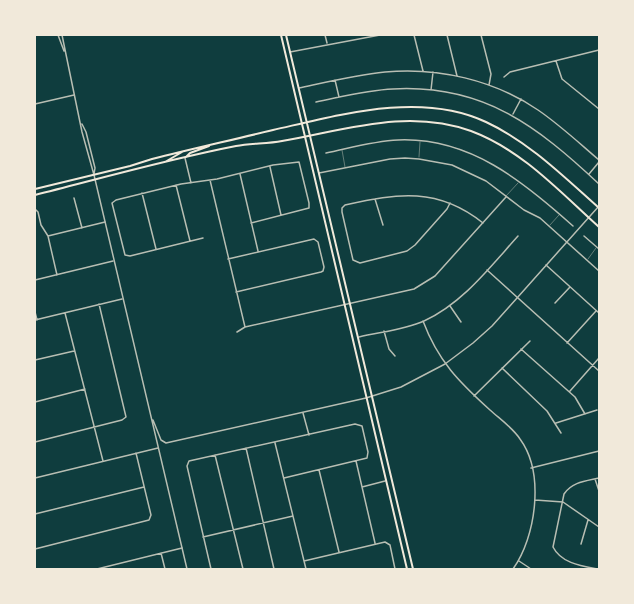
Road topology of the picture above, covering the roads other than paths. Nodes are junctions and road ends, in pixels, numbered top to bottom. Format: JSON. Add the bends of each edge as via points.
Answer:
{"nodes":[{"id":1,"x":58,"y":35,"type":"edge"},
{"id":2,"x":62,"y":35,"type":"edge"},
{"id":3,"x":281,"y":35,"type":"edge"},
{"id":4,"x":286,"y":35,"type":"edge"},
{"id":5,"x":325,"y":35,"type":"edge"},
{"id":6,"x":365,"y":35,"type":"edge"},
{"id":7,"x":380,"y":35,"type":"edge"},
{"id":8,"x":414,"y":35,"type":"edge"},
{"id":9,"x":447,"y":35,"type":"edge"},
{"id":10,"x":481,"y":35,"type":"edge"},
{"id":11,"x":366,"y":38,"type":"junction"},
{"id":12,"x":327,"y":44,"type":"junction"},
{"id":13,"x":599,"y":50,"type":"edge"},
{"id":14,"x":290,"y":52,"type":"junction"},
{"id":15,"x":65,"y":53,"type":"junction"},
{"id":16,"x":556,"y":60,"type":"junction"},
{"id":17,"x":423,"y":71,"type":"junction"},
{"id":18,"x":433,"y":72,"type":"junction"},
{"id":19,"x":457,"y":76,"type":"junction"},
{"id":20,"x":504,"y":77,"type":"dead end"},
{"id":21,"x":335,"y":80,"type":"junction"},
{"id":22,"x":489,"y":85,"type":"junction"},
{"id":23,"x":299,"y":88,"type":"junction"},
{"id":24,"x":431,"y":90,"type":"junction"},
{"id":25,"x":74,"y":95,"type":"junction"},
{"id":26,"x":338,"y":98,"type":"junction"},
{"id":27,"x":521,"y":99,"type":"junction"},
{"id":28,"x":316,"y":102,"type":"dead end"},
{"id":29,"x":35,"y":104,"type":"edge"},
{"id":30,"x":599,"y":109,"type":"edge"},
{"id":31,"x":512,"y":114,"type":"junction"},
{"id":32,"x":81,"y":122,"type":"junction"},
{"id":33,"x":307,"y":123,"type":"junction"},
{"id":34,"x":302,"y":124,"type":"junction"},
{"id":35,"x":310,"y":135,"type":"junction"},
{"id":36,"x":305,"y":136,"type":"junction"},
{"id":37,"x":420,"y":140,"type":"junction"},
{"id":38,"x":211,"y":145,"type":"junction"},
{"id":39,"x":342,"y":150,"type":"junction"},
{"id":40,"x":183,"y":151,"type":"junction"},
{"id":41,"x":326,"y":153,"type":"dead end"},
{"id":42,"x":185,"y":158,"type":"junction"},
{"id":43,"x":419,"y":159,"type":"junction"},
{"id":44,"x":599,"y":161,"type":"edge"},
{"id":45,"x":164,"y":163,"type":"junction"},
{"id":46,"x":270,"y":166,"type":"junction"},
{"id":47,"x":345,"y":168,"type":"junction"},
{"id":48,"x":319,"y":173,"type":"junction"},
{"id":49,"x":240,"y":174,"type":"junction"},
{"id":50,"x":589,"y":174,"type":"junction"},
{"id":51,"x":94,"y":175,"type":"junction"},
{"id":52,"x":95,"y":180,"type":"junction"},
{"id":53,"x":210,"y":180,"type":"junction"},
{"id":54,"x":518,"y":182,"type":"junction"},
{"id":55,"x":191,"y":183,"type":"junction"},
{"id":56,"x":599,"y":184,"type":"edge"},
{"id":57,"x":176,"y":185,"type":"junction"},
{"id":58,"x":35,"y":190,"type":"edge"},
{"id":59,"x":142,"y":193,"type":"junction"},
{"id":60,"x":35,"y":195,"type":"edge"},
{"id":61,"x":506,"y":196,"type":"junction"},
{"id":62,"x":74,"y":198,"type":"dead end"},
{"id":63,"x":375,"y":199,"type":"junction"},
{"id":64,"x":450,"y":203,"type":"junction"},
{"id":65,"x":599,"y":207,"type":"edge"},
{"id":66,"x":35,"y":209,"type":"edge"},
{"id":67,"x":560,"y":214,"type":"junction"},
{"id":68,"x":281,"y":216,"type":"junction"},
{"id":69,"x":589,"y":218,"type":"junction"},
{"id":70,"x":105,"y":222,"type":"junction"},
{"id":71,"x":251,"y":223,"type":"junction"},
{"id":72,"x":483,"y":223,"type":"junction"},
{"id":73,"x":383,"y":225,"type":"dead end"},
{"id":74,"x":550,"y":226,"type":"junction"},
{"id":75,"x":573,"y":226,"type":"dead end"},
{"id":76,"x":599,"y":227,"type":"edge"},
{"id":77,"x":82,"y":228,"type":"junction"},
{"id":78,"x":48,"y":236,"type":"junction"},
{"id":79,"x":518,"y":236,"type":"dead end"},
{"id":80,"x":584,"y":236,"type":"dead end"},
{"id":81,"x":203,"y":238,"type":"dead end"},
{"id":82,"x":190,"y":242,"type":"junction"},
{"id":83,"x":567,"y":242,"type":"junction"},
{"id":84,"x":598,"y":248,"type":"edge"},
{"id":85,"x":156,"y":250,"type":"junction"},
{"id":86,"x":258,"y":252,"type":"junction"},
{"id":87,"x":228,"y":259,"type":"junction"},
{"id":88,"x":587,"y":260,"type":"junction"},
{"id":89,"x":113,"y":261,"type":"junction"},
{"id":90,"x":546,"y":265,"type":"junction"},
{"id":91,"x":487,"y":270,"type":"junction"},
{"id":92,"x":599,"y":271,"type":"edge"},
{"id":93,"x":57,"y":275,"type":"junction"},
{"id":94,"x":35,"y":280,"type":"edge"},
{"id":95,"x":570,"y":286,"type":"junction"},
{"id":96,"x":236,"y":292,"type":"junction"},
{"id":97,"x":517,"y":298,"type":"junction"},
{"id":98,"x":122,"y":299,"type":"junction"},
{"id":99,"x":350,"y":303,"type":"junction"},
{"id":100,"x":555,"y":303,"type":"dead end"},
{"id":101,"x":99,"y":304,"type":"junction"},
{"id":102,"x":343,"y":304,"type":"junction"},
{"id":103,"x":450,"y":306,"type":"junction"},
{"id":104,"x":596,"y":311,"type":"junction"},
{"id":105,"x":35,"y":312,"type":"edge"},
{"id":106,"x":65,"y":313,"type":"junction"},
{"id":107,"x":599,"y":313,"type":"edge"},
{"id":108,"x":36,"y":320,"type":"edge"},
{"id":109,"x":423,"y":322,"type":"junction"},
{"id":110,"x":461,"y":322,"type":"dead end"},
{"id":111,"x":245,"y":327,"type":"junction"},
{"id":112,"x":384,"y":331,"type":"junction"},
{"id":113,"x":237,"y":332,"type":"dead end"},
{"id":114,"x":358,"y":337,"type":"junction"},
{"id":115,"x":530,"y":341,"type":"dead end"},
{"id":116,"x":567,"y":343,"type":"junction"},
{"id":117,"x":521,"y":349,"type":"junction"},
{"id":118,"x":75,"y":351,"type":"junction"},
{"id":119,"x":395,"y":356,"type":"dead end"},
{"id":120,"x":599,"y":358,"type":"edge"},
{"id":121,"x":35,"y":360,"type":"edge"},
{"id":122,"x":445,"y":364,"type":"junction"},
{"id":123,"x":593,"y":365,"type":"junction"},
{"id":124,"x":502,"y":368,"type":"junction"},
{"id":125,"x":599,"y":371,"type":"edge"},
{"id":126,"x":85,"y":389,"type":"junction"},
{"id":127,"x":570,"y":392,"type":"junction"},
{"id":128,"x":373,"y":396,"type":"junction"},
{"id":129,"x":474,"y":396,"type":"junction"},
{"id":130,"x":366,"y":398,"type":"junction"},
{"id":131,"x":35,"y":402,"type":"edge"},
{"id":132,"x":597,"y":410,"type":"dead end"},
{"id":133,"x":303,"y":413,"type":"junction"},
{"id":134,"x":585,"y":414,"type":"junction"},
{"id":135,"x":151,"y":417,"type":"junction"},
{"id":136,"x":556,"y":423,"type":"junction"},
{"id":137,"x":94,"y":427,"type":"junction"},
{"id":138,"x":561,"y":433,"type":"dead end"},
{"id":139,"x":309,"y":435,"type":"junction"},
{"id":140,"x":35,"y":442,"type":"edge"},
{"id":141,"x":275,"y":443,"type":"junction"},
{"id":142,"x":158,"y":448,"type":"junction"},
{"id":143,"x":246,"y":448,"type":"junction"},
{"id":144,"x":599,"y":451,"type":"edge"},
{"id":145,"x":136,"y":453,"type":"junction"},
{"id":146,"x":215,"y":455,"type":"junction"},
{"id":147,"x":356,"y":461,"type":"junction"},
{"id":148,"x":103,"y":462,"type":"junction"},
{"id":149,"x":531,"y":468,"type":"junction"},
{"id":150,"x":319,"y":470,"type":"junction"},
{"id":151,"x":35,"y":478,"type":"edge"},
{"id":152,"x":284,"y":478,"type":"junction"},
{"id":153,"x":599,"y":478,"type":"edge"},
{"id":154,"x":595,"y":479,"type":"junction"},
{"id":155,"x":386,"y":481,"type":"junction"},
{"id":156,"x":144,"y":486,"type":"junction"},
{"id":157,"x":362,"y":487,"type":"junction"},
{"id":158,"x":599,"y":491,"type":"edge"},
{"id":159,"x":535,"y":500,"type":"junction"},
{"id":160,"x":563,"y":502,"type":"junction"},
{"id":161,"x":35,"y":514,"type":"edge"},
{"id":162,"x":293,"y":516,"type":"junction"},
{"id":163,"x":588,"y":520,"type":"junction"},
{"id":164,"x":263,"y":523,"type":"junction"},
{"id":165,"x":599,"y":527,"type":"edge"},
{"id":166,"x":233,"y":530,"type":"junction"},
{"id":167,"x":203,"y":537,"type":"junction"},
{"id":168,"x":375,"y":543,"type":"junction"},
{"id":169,"x":581,"y":544,"type":"dead end"},
{"id":170,"x":182,"y":548,"type":"junction"},
{"id":171,"x":35,"y":549,"type":"edge"},
{"id":172,"x":339,"y":552,"type":"junction"},
{"id":173,"x":161,"y":553,"type":"junction"},
{"id":174,"x":304,"y":560,"type":"junction"},
{"id":175,"x":519,"y":561,"type":"junction"},
{"id":176,"x":97,"y":569,"type":"edge"},
{"id":177,"x":164,"y":569,"type":"edge"},
{"id":178,"x":187,"y":569,"type":"edge"},
{"id":179,"x":211,"y":569,"type":"edge"},
{"id":180,"x":243,"y":569,"type":"edge"},
{"id":181,"x":274,"y":569,"type":"edge"},
{"id":182,"x":306,"y":569,"type":"edge"},
{"id":183,"x":395,"y":569,"type":"edge"},
{"id":184,"x":407,"y":569,"type":"edge"},
{"id":185,"x":413,"y":569,"type":"edge"},
{"id":186,"x":513,"y":569,"type":"edge"},
{"id":187,"x":531,"y":569,"type":"edge"},
{"id":188,"x":597,"y":569,"type":"edge"}],
"edges":[{"from":1,"to":15,"type":"street"},
{"from":2,"to":15,"type":"street"},
{"from":3,"to":34,"type":"main road"},
{"from":4,"to":14,"type":"main road"},
{"from":5,"to":12,"type":"street"},
{"from":6,"to":11,"type":"street"},
{"from":7,"to":11,"type":"street"},
{"from":8,"to":17,"type":"street"},
{"from":9,"to":19,"type":"street"},
{"from":10,"to":22,"type":"street","via":[[491,74]]},
{"from":11,"to":12,"type":"street"},
{"from":12,"to":14,"type":"street"},
{"from":13,"to":16,"type":"street"},
{"from":14,"to":23,"type":"main road"},
{"from":15,"to":25,"type":"street"},
{"from":16,"to":20,"type":"street","via":[[510,72]]},
{"from":16,"to":30,"type":"street","via":[[562,79]]},
{"from":17,"to":18,"type":"street"},
{"from":17,"to":21,"type":"street","via":[[385,72]]},
{"from":18,"to":19,"type":"street"},
{"from":18,"to":24,"type":"street"},
{"from":19,"to":22,"type":"street"},
{"from":21,"to":23,"type":"street"},
{"from":21,"to":26,"type":"street"},
{"from":22,"to":27,"type":"street"},
{"from":23,"to":33,"type":"main road"},
{"from":24,"to":26,"type":"street","via":[[392,89]]},
{"from":24,"to":31,"type":"street","via":[[466,96]]},
{"from":25,"to":29,"type":"street"},
{"from":25,"to":32,"type":"street"},
{"from":26,"to":28,"type":"street"},
{"from":27,"to":31,"type":"street"},
{"from":27,"to":44,"type":"street","via":[[555,122]]},
{"from":31,"to":50,"type":"street","via":[[549,140]]},
{"from":32,"to":51,"type":"street"},
{"from":32,"to":51,"type":"street","via":[[95,168]]},
{"from":33,"to":34,"type":"main road"},
{"from":33,"to":35,"type":"main road"},
{"from":33,"to":65,"type":"main road","via":[[402,107],[439,109],[462,114],[485,121],[527,146]]},
{"from":34,"to":36,"type":"main road"},
{"from":34,"to":38,"type":"main road"},
{"from":35,"to":36,"type":"main road"},
{"from":35,"to":48,"type":"main road"},
{"from":35,"to":69,"type":"main road","via":[[389,121],[417,120],[447,124],[499,143],[527,162]]},
{"from":36,"to":42,"type":"main road","via":[[237,146]]},
{"from":36,"to":102,"type":"main road"},
{"from":37,"to":39,"type":"street","via":[[382,142]]},
{"from":37,"to":43,"type":"lane"},
{"from":37,"to":54,"type":"street","via":[[449,145],[473,153],[494,164]]},
{"from":38,"to":40,"type":"main road"},
{"from":38,"to":42,"type":"main road","via":[[190,153]]},
{"from":39,"to":41,"type":"street"},
{"from":39,"to":47,"type":"lane"},
{"from":40,"to":45,"type":"main road"},
{"from":40,"to":51,"type":"main road"},
{"from":42,"to":45,"type":"main road"},
{"from":42,"to":55,"type":"street"},
{"from":43,"to":47,"type":"street","via":[[390,159]]},
{"from":43,"to":61,"type":"street","via":[[452,165],[470,172]]},
{"from":44,"to":50,"type":"street"},
{"from":45,"to":52,"type":"main road"},
{"from":46,"to":49,"type":"street"},
{"from":46,"to":68,"type":"street"},
{"from":46,"to":68,"type":"street","via":[[299,162],[309,208]]},
{"from":47,"to":48,"type":"street"},
{"from":48,"to":99,"type":"main road"},
{"from":49,"to":53,"type":"street"},
{"from":49,"to":71,"type":"street"},
{"from":50,"to":56,"type":"street"},
{"from":51,"to":52,"type":"street"},
{"from":51,"to":58,"type":"main road"},
{"from":52,"to":60,"type":"main road"},
{"from":52,"to":70,"type":"street"},
{"from":53,"to":55,"type":"street"},
{"from":53,"to":87,"type":"street"},
{"from":54,"to":61,"type":"lane"},
{"from":54,"to":67,"type":"street"},
{"from":55,"to":57,"type":"street"},
{"from":57,"to":59,"type":"street"},
{"from":57,"to":82,"type":"street"},
{"from":59,"to":85,"type":"street"},
{"from":59,"to":85,"type":"street","via":[[113,202],[112,206],[125,255]]},
{"from":61,"to":72,"type":"street"},
{"from":61,"to":74,"type":"street"},
{"from":62,"to":77,"type":"street"},
{"from":63,"to":64,"type":"street","via":[[410,195]]},
{"from":63,"to":64,"type":"street","via":[[343,206],[352,259],[356,263],[409,250]]},
{"from":63,"to":73,"type":"street"},
{"from":64,"to":72,"type":"street"},
{"from":65,"to":69,"type":"street"},
{"from":66,"to":78,"type":"street"},
{"from":67,"to":74,"type":"lane"},
{"from":67,"to":75,"type":"street"},
{"from":68,"to":71,"type":"street"},
{"from":69,"to":76,"type":"main road"},
{"from":69,"to":83,"type":"street"},
{"from":70,"to":77,"type":"street"},
{"from":70,"to":89,"type":"street"},
{"from":71,"to":86,"type":"street"},
{"from":72,"to":99,"type":"street","via":[[425,284],[414,289]]},
{"from":74,"to":83,"type":"street"},
{"from":77,"to":78,"type":"street"},
{"from":78,"to":93,"type":"street"},
{"from":79,"to":91,"type":"street"},
{"from":80,"to":84,"type":"street"},
{"from":81,"to":82,"type":"street"},
{"from":82,"to":85,"type":"street"},
{"from":83,"to":88,"type":"street"},
{"from":83,"to":90,"type":"street"},
{"from":84,"to":88,"type":"lane"},
{"from":86,"to":87,"type":"street"},
{"from":86,"to":96,"type":"street","via":[[317,240],[324,270]]},
{"from":87,"to":96,"type":"street"},
{"from":88,"to":92,"type":"street"},
{"from":89,"to":93,"type":"street"},
{"from":89,"to":98,"type":"street"},
{"from":90,"to":95,"type":"street"},
{"from":90,"to":97,"type":"street"},
{"from":91,"to":97,"type":"street"},
{"from":91,"to":103,"type":"street"},
{"from":93,"to":94,"type":"street"},
{"from":95,"to":100,"type":"street"},
{"from":95,"to":104,"type":"street"},
{"from":96,"to":111,"type":"street"},
{"from":97,"to":116,"type":"street"},
{"from":97,"to":122,"type":"street","via":[[473,343]]},
{"from":98,"to":101,"type":"street"},
{"from":98,"to":135,"type":"street"},
{"from":99,"to":102,"type":"street"},
{"from":99,"to":114,"type":"main road"},
{"from":101,"to":106,"type":"street"},
{"from":101,"to":137,"type":"street","via":[[126,416],[122,420]]},
{"from":102,"to":111,"type":"street"},
{"from":102,"to":130,"type":"main road"},
{"from":103,"to":109,"type":"street"},
{"from":103,"to":110,"type":"street"},
{"from":104,"to":107,"type":"street"},
{"from":104,"to":116,"type":"street"},
{"from":105,"to":108,"type":"street"},
{"from":106,"to":108,"type":"street"},
{"from":106,"to":118,"type":"street"},
{"from":109,"to":112,"type":"street"},
{"from":109,"to":122,"type":"street"},
{"from":111,"to":113,"type":"street"},
{"from":112,"to":114,"type":"street"},
{"from":112,"to":119,"type":"street","via":[[389,349]]},
{"from":114,"to":128,"type":"main road"},
{"from":115,"to":117,"type":"street"},
{"from":116,"to":123,"type":"street"},
{"from":117,"to":124,"type":"street"},
{"from":117,"to":127,"type":"street"},
{"from":118,"to":121,"type":"street"},
{"from":118,"to":126,"type":"street"},
{"from":120,"to":123,"type":"street"},
{"from":122,"to":128,"type":"street","via":[[401,387]]},
{"from":122,"to":129,"type":"street"},
{"from":123,"to":125,"type":"street"},
{"from":123,"to":127,"type":"street"},
{"from":124,"to":129,"type":"street"},
{"from":124,"to":136,"type":"street"},
{"from":126,"to":131,"type":"street"},
{"from":126,"to":137,"type":"street"},
{"from":127,"to":134,"type":"street","via":[[582,406]]},
{"from":128,"to":130,"type":"street"},
{"from":128,"to":185,"type":"main road"},
{"from":129,"to":149,"type":"street","via":[[519,437]]},
{"from":130,"to":133,"type":"street"},
{"from":130,"to":155,"type":"main road"},
{"from":132,"to":134,"type":"street"},
{"from":133,"to":135,"type":"street","via":[[164,443]]},
{"from":133,"to":139,"type":"street"},
{"from":134,"to":136,"type":"street"},
{"from":135,"to":142,"type":"street"},
{"from":136,"to":138,"type":"street"},
{"from":137,"to":140,"type":"street"},
{"from":137,"to":148,"type":"street"},
{"from":139,"to":141,"type":"street"},
{"from":139,"to":147,"type":"street","via":[[360,424],[368,458]]},
{"from":141,"to":143,"type":"street"},
{"from":141,"to":152,"type":"street"},
{"from":142,"to":145,"type":"street"},
{"from":142,"to":170,"type":"street"},
{"from":143,"to":146,"type":"street"},
{"from":143,"to":164,"type":"street"},
{"from":144,"to":149,"type":"street"},
{"from":145,"to":148,"type":"street"},
{"from":145,"to":156,"type":"street"},
{"from":146,"to":166,"type":"street"},
{"from":146,"to":167,"type":"street","via":[[188,463]]},
{"from":147,"to":150,"type":"street"},
{"from":147,"to":157,"type":"street"},
{"from":148,"to":151,"type":"street"},
{"from":149,"to":159,"type":"street"},
{"from":150,"to":152,"type":"street"},
{"from":150,"to":172,"type":"street"},
{"from":152,"to":162,"type":"street"},
{"from":153,"to":154,"type":"street"},
{"from":154,"to":158,"type":"street"},
{"from":154,"to":160,"type":"street","via":[[572,485],[564,494]]},
{"from":155,"to":157,"type":"street"},
{"from":155,"to":184,"type":"main road"},
{"from":156,"to":161,"type":"street"},
{"from":156,"to":171,"type":"street","via":[[151,517],[145,521]]},
{"from":157,"to":168,"type":"street"},
{"from":159,"to":160,"type":"street"},
{"from":159,"to":175,"type":"street","via":[[531,524]]},
{"from":160,"to":163,"type":"street"},
{"from":160,"to":188,"type":"street","via":[[553,547],[555,551],[571,563]]},
{"from":162,"to":164,"type":"street"},
{"from":162,"to":174,"type":"street"},
{"from":163,"to":165,"type":"street"},
{"from":163,"to":169,"type":"street"},
{"from":164,"to":166,"type":"street"},
{"from":164,"to":181,"type":"street"},
{"from":166,"to":167,"type":"street"},
{"from":166,"to":180,"type":"street"},
{"from":167,"to":179,"type":"street"},
{"from":168,"to":172,"type":"street"},
{"from":168,"to":183,"type":"street","via":[[388,542]]},
{"from":170,"to":173,"type":"street"},
{"from":170,"to":178,"type":"street"},
{"from":172,"to":174,"type":"street"},
{"from":173,"to":176,"type":"street"},
{"from":173,"to":177,"type":"street"},
{"from":174,"to":182,"type":"street"},
{"from":175,"to":186,"type":"street"},
{"from":175,"to":187,"type":"street"}]}
